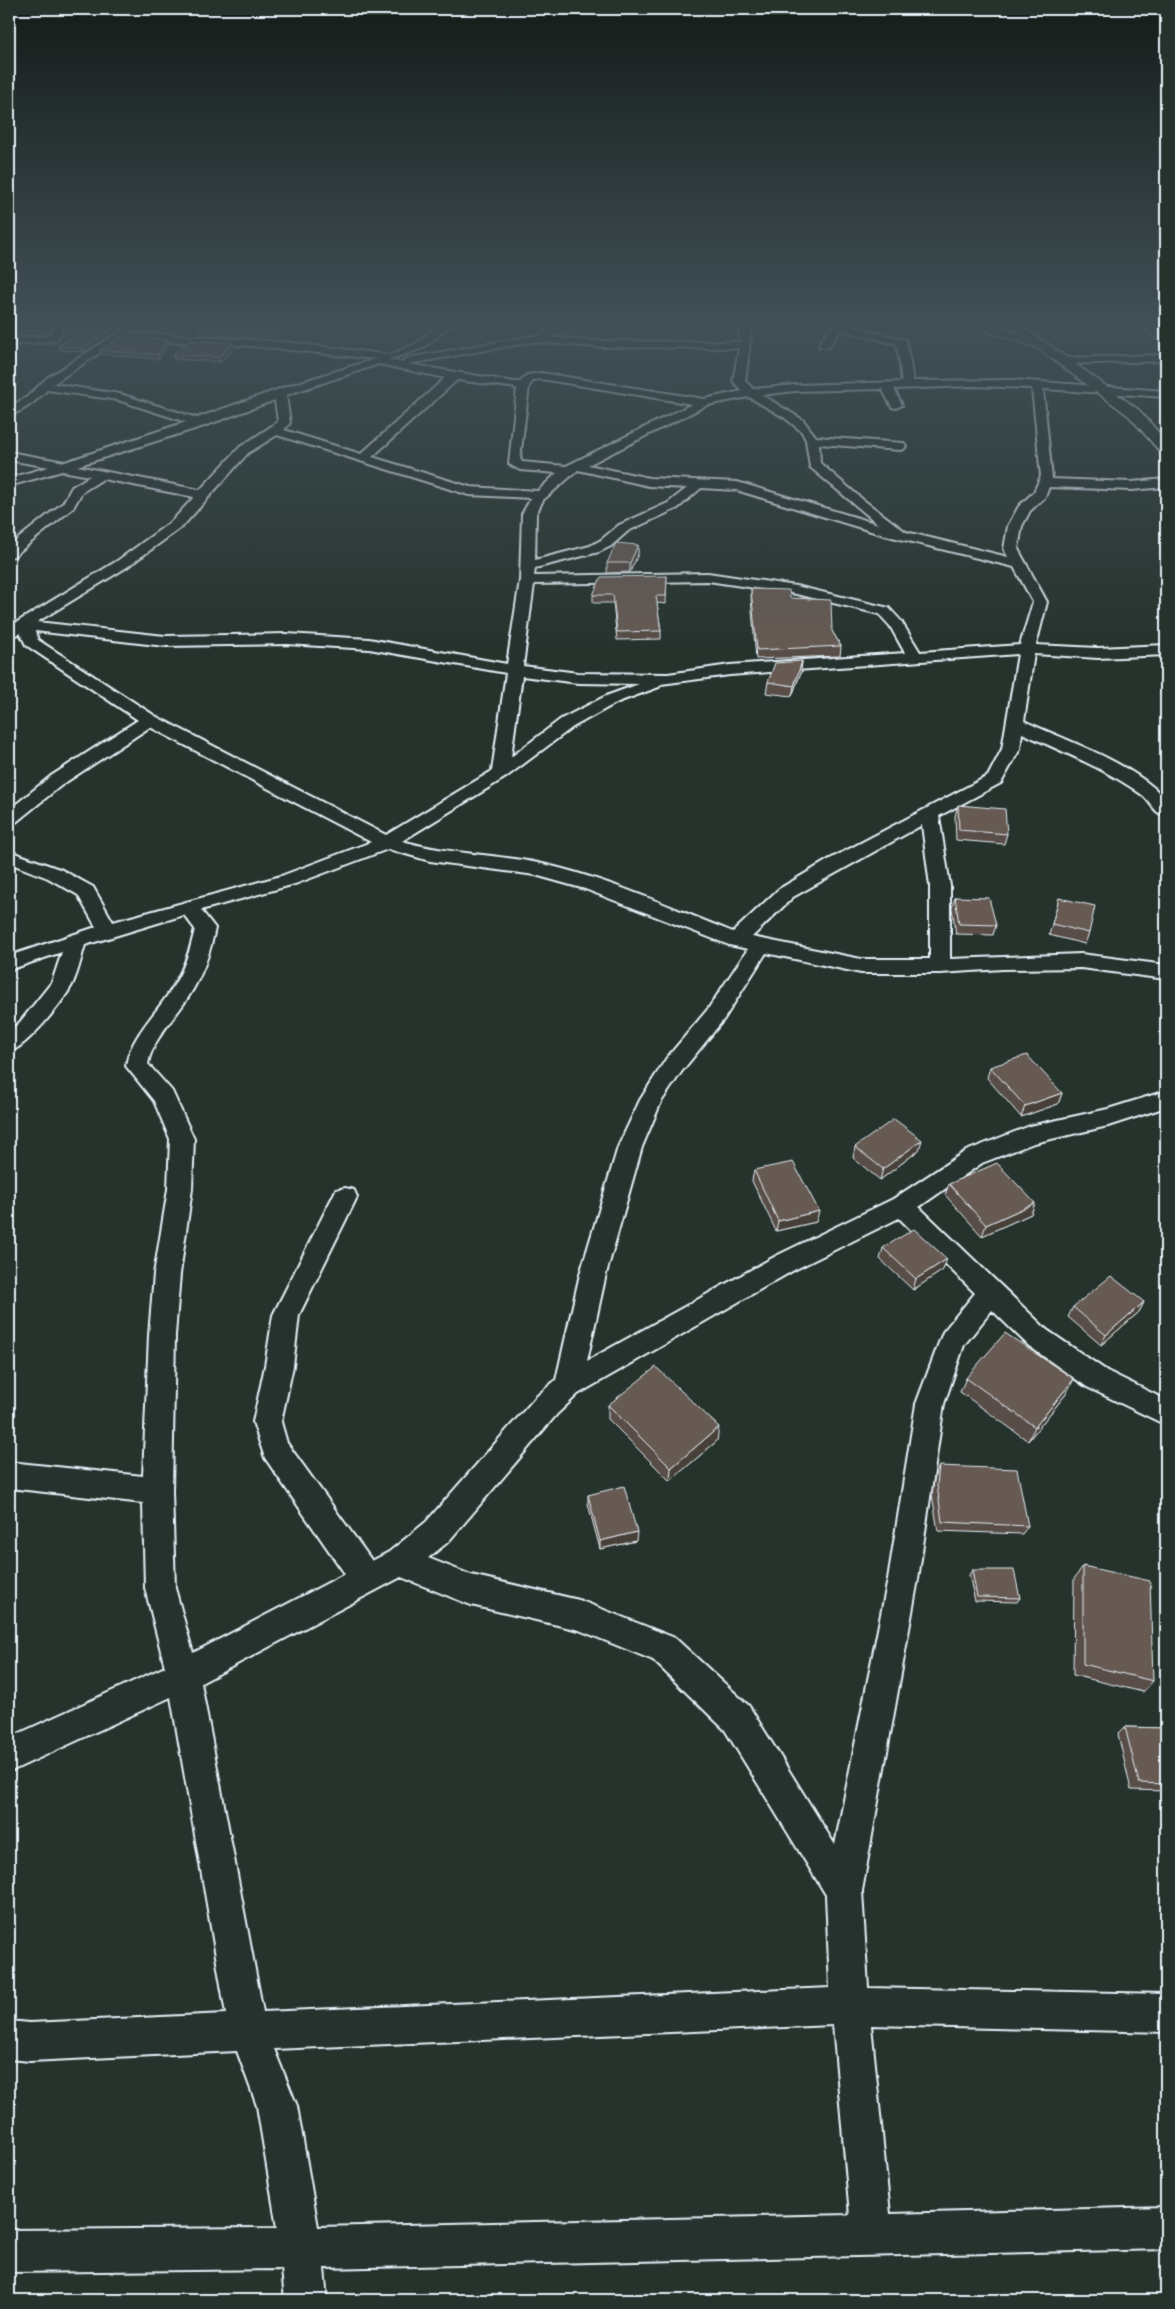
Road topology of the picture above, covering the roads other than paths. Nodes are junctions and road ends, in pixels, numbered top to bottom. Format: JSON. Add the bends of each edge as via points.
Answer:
{"nodes":[{"id":1,"x":176,"y":431,"type":"edge"},
{"id":2,"x":276,"y":431,"type":"joint"},
{"id":3,"x":394,"y":431,"type":"edge"},
{"id":4,"x":517,"y":431,"type":"edge"},
{"id":5,"x":647,"y":431,"type":"edge"},
{"id":6,"x":805,"y":431,"type":"edge"},
{"id":7,"x":1043,"y":431,"type":"edge"},
{"id":8,"x":1152,"y":431,"type":"edge"},
{"id":9,"x":812,"y":440,"type":"junction"},
{"id":10,"x":1164,"y":443,"type":"edge"},
{"id":11,"x":900,"y":446,"type":"dead end"},
{"id":12,"x":9,"y":456,"type":"edge"},
{"id":13,"x":363,"y":459,"type":"junction"},
{"id":14,"x":64,"y":467,"type":"junction"},
{"id":15,"x":573,"y":468,"type":"junction"},
{"id":16,"x":101,"y":475,"type":"junction"},
{"id":17,"x":9,"y":482,"type":"edge"},
{"id":18,"x":1044,"y":483,"type":"junction"},
{"id":19,"x":1166,"y":483,"type":"edge"},
{"id":20,"x":698,"y":484,"type":"junction"},
{"id":21,"x":204,"y":495,"type":"junction"},
{"id":22,"x":541,"y":495,"type":"junction"},
{"id":23,"x":901,"y":535,"type":"junction"},
{"id":24,"x":9,"y":553,"type":"edge"},
{"id":25,"x":1020,"y":564,"type":"junction"},
{"id":26,"x":529,"y":565,"type":"junction"},
{"id":27,"x":527,"y":580,"type":"junction"},
{"id":28,"x":16,"y":627,"type":"edge"},
{"id":29,"x":1027,"y":649,"type":"junction"},
{"id":30,"x":1166,"y":650,"type":"edge"},
{"id":31,"x":915,"y":656,"type":"junction"},
{"id":32,"x":515,"y":670,"type":"junction"},
{"id":33,"x":668,"y":679,"type":"junction"},
{"id":34,"x":149,"y":720,"type":"junction"},
{"id":35,"x":1016,"y":724,"type":"junction"},
{"id":36,"x":500,"y":773,"type":"junction"},
{"id":37,"x":1158,"y":792,"type":"edge"},
{"id":38,"x":1166,"y":811,"type":"edge"},
{"id":39,"x":930,"y":815,"type":"junction"},
{"id":40,"x":9,"y":819,"type":"edge"},
{"id":41,"x":387,"y":843,"type":"junction"},
{"id":42,"x":11,"y":859,"type":"edge"},
{"id":43,"x":189,"y":908,"type":"junction"},
{"id":44,"x":108,"y":930,"type":"junction"},
{"id":45,"x":736,"y":940,"type":"junction"},
{"id":46,"x":76,"y":941,"type":"junction"},
{"id":47,"x":761,"y":945,"type":"junction"},
{"id":48,"x":9,"y":963,"type":"edge"},
{"id":49,"x":940,"y":966,"type":"junction"},
{"id":50,"x":1166,"y":972,"type":"edge"},
{"id":51,"x":9,"y":1044,"type":"edge"},
{"id":52,"x":1166,"y":1099,"type":"edge"},
{"id":53,"x":345,"y":1196,"type":"dead end"},
{"id":54,"x":902,"y":1206,"type":"junction"},
{"id":55,"x":991,"y":1292,"type":"junction"},
{"id":56,"x":568,"y":1386,"type":"junction"},
{"id":57,"x":1166,"y":1413,"type":"edge"},
{"id":58,"x":9,"y":1475,"type":"edge"},
{"id":59,"x":157,"y":1491,"type":"junction"},
{"id":60,"x":400,"y":1562,"type":"junction"},
{"id":61,"x":366,"y":1579,"type":"junction"},
{"id":62,"x":183,"y":1675,"type":"junction"},
{"id":63,"x":9,"y":1755,"type":"edge"},
{"id":64,"x":844,"y":1891,"type":"junction"},
{"id":65,"x":850,"y":2006,"type":"junction"},
{"id":66,"x":1166,"y":2013,"type":"edge"},
{"id":67,"x":248,"y":2031,"type":"junction"},
{"id":68,"x":9,"y":2040,"type":"edge"},
{"id":69,"x":1166,"y":2228,"type":"edge"},
{"id":70,"x":872,"y":2235,"type":"junction"},
{"id":71,"x":301,"y":2248,"type":"junction"},
{"id":72,"x":9,"y":2252,"type":"edge"},
{"id":73,"x":306,"y":2300,"type":"edge"}],
"edges":[{"from":1,"to":14,"type":"street"},
{"from":2,"to":13,"type":"street"},
{"from":2,"to":21,"type":"street","via":[[244,450]]},
{"from":3,"to":13,"type":"street"},
{"from":4,"to":15,"type":"street","via":[[515,464]]},
{"from":5,"to":15,"type":"street"},
{"from":6,"to":9,"type":"street"},
{"from":7,"to":18,"type":"street","via":[[1047,476]]},
{"from":8,"to":10,"type":"street"},
{"from":9,"to":11,"type":"street"},
{"from":9,"to":23,"type":"street","via":[[814,464]]},
{"from":12,"to":14,"type":"street"},
{"from":13,"to":22,"type":"street","via":[[469,491]]},
{"from":14,"to":16,"type":"street"},
{"from":14,"to":17,"type":"street"},
{"from":15,"to":20,"type":"street","via":[[649,482]]},
{"from":15,"to":22,"type":"street"},
{"from":16,"to":21,"type":"street"},
{"from":16,"to":24,"type":"street","via":[[77,490],[68,505]]},
{"from":18,"to":19,"type":"street","via":[[1131,486]]},
{"from":18,"to":25,"type":"street","via":[[1040,494],[1024,509],[1015,526],[1011,549]]},
{"from":20,"to":23,"type":"street","via":[[738,486],[812,511]]},
{"from":20,"to":26,"type":"street","via":[[668,510],[625,526],[604,544],[582,554]]},
{"from":21,"to":28,"type":"street","via":[[177,524],[122,564]]},
{"from":22,"to":26,"type":"street","via":[[529,514]]},
{"from":23,"to":25,"type":"street"},
{"from":25,"to":29,"type":"street","via":[[1040,602]]},
{"from":26,"to":27,"type":"street"},
{"from":27,"to":31,"type":"street","via":[[708,577],[796,590],[884,611],[896,624]]},
{"from":27,"to":32,"type":"street"},
{"from":28,"to":32,"type":"street","via":[[165,641],[326,640],[370,644]]},
{"from":28,"to":34,"type":"street","via":[[31,642]]},
{"from":29,"to":30,"type":"street","via":[[1098,653]]},
{"from":29,"to":31,"type":"street"},
{"from":29,"to":35,"type":"street"},
{"from":31,"to":33,"type":"street","via":[[730,670]]},
{"from":32,"to":33,"type":"street","via":[[578,678]]},
{"from":32,"to":36,"type":"street"},
{"from":33,"to":36,"type":"street","via":[[612,699],[567,723]]},
{"from":34,"to":40,"type":"street","via":[[57,780]]},
{"from":34,"to":41,"type":"street"},
{"from":35,"to":37,"type":"street"},
{"from":35,"to":39,"type":"street","via":[[1011,749],[995,778]]},
{"from":36,"to":41,"type":"street"},
{"from":37,"to":38,"type":"street"},
{"from":39,"to":45,"type":"street","via":[[786,893]]},
{"from":39,"to":49,"type":"street","via":[[940,886]]},
{"from":41,"to":43,"type":"street","via":[[288,880]]},
{"from":41,"to":45,"type":"street","via":[[430,855],[536,869],[592,885]]},
{"from":42,"to":44,"type":"street","via":[[56,874],[86,891]]},
{"from":43,"to":44,"type":"street"},
{"from":43,"to":59,"type":"street","via":[[205,928],[198,960],[182,992],[139,1052],[137,1066],[164,1097],[182,1140],[180,1189],[167,1274],[162,1335]]},
{"from":44,"to":46,"type":"street"},
{"from":45,"to":47,"type":"street"},
{"from":46,"to":48,"type":"street"},
{"from":46,"to":51,"type":"street","via":[[62,984],[28,1027]]},
{"from":47,"to":49,"type":"street","via":[[861,966]]},
{"from":47,"to":56,"type":"street","via":[[716,1014],[674,1065],[651,1100],[630,1147],[593,1274]]},
{"from":49,"to":50,"type":"street","via":[[1081,961]]},
{"from":52,"to":54,"type":"street","via":[[1108,1117],[1030,1135],[974,1157]]},
{"from":53,"to":61,"type":"street","via":[[286,1315],[267,1422],[275,1449]]},
{"from":54,"to":55,"type":"street"},
{"from":54,"to":56,"type":"street","via":[[785,1263]]},
{"from":55,"to":57,"type":"street","via":[[1038,1338],[1098,1379]]},
{"from":55,"to":64,"type":"street","via":[[952,1340],[930,1404],[903,1579]]},
{"from":56,"to":60,"type":"street","via":[[547,1405],[437,1532]]},
{"from":58,"to":59,"type":"street"},
{"from":59,"to":62,"type":"street","via":[[160,1588]]},
{"from":60,"to":61,"type":"street"},
{"from":60,"to":64,"type":"street","via":[[471,1590],[579,1615],[664,1649],[737,1718]]},
{"from":61,"to":62,"type":"street"},
{"from":62,"to":63,"type":"street"},
{"from":62,"to":67,"type":"street"},
{"from":64,"to":65,"type":"street"},
{"from":65,"to":66,"type":"street"},
{"from":65,"to":67,"type":"street"},
{"from":65,"to":70,"type":"street"},
{"from":67,"to":68,"type":"street","via":[[30,2042]]},
{"from":67,"to":71,"type":"street","via":[[277,2106]]},
{"from":69,"to":70,"type":"street"},
{"from":70,"to":71,"type":"street"},
{"from":71,"to":72,"type":"street"},
{"from":71,"to":73,"type":"street"}]}
